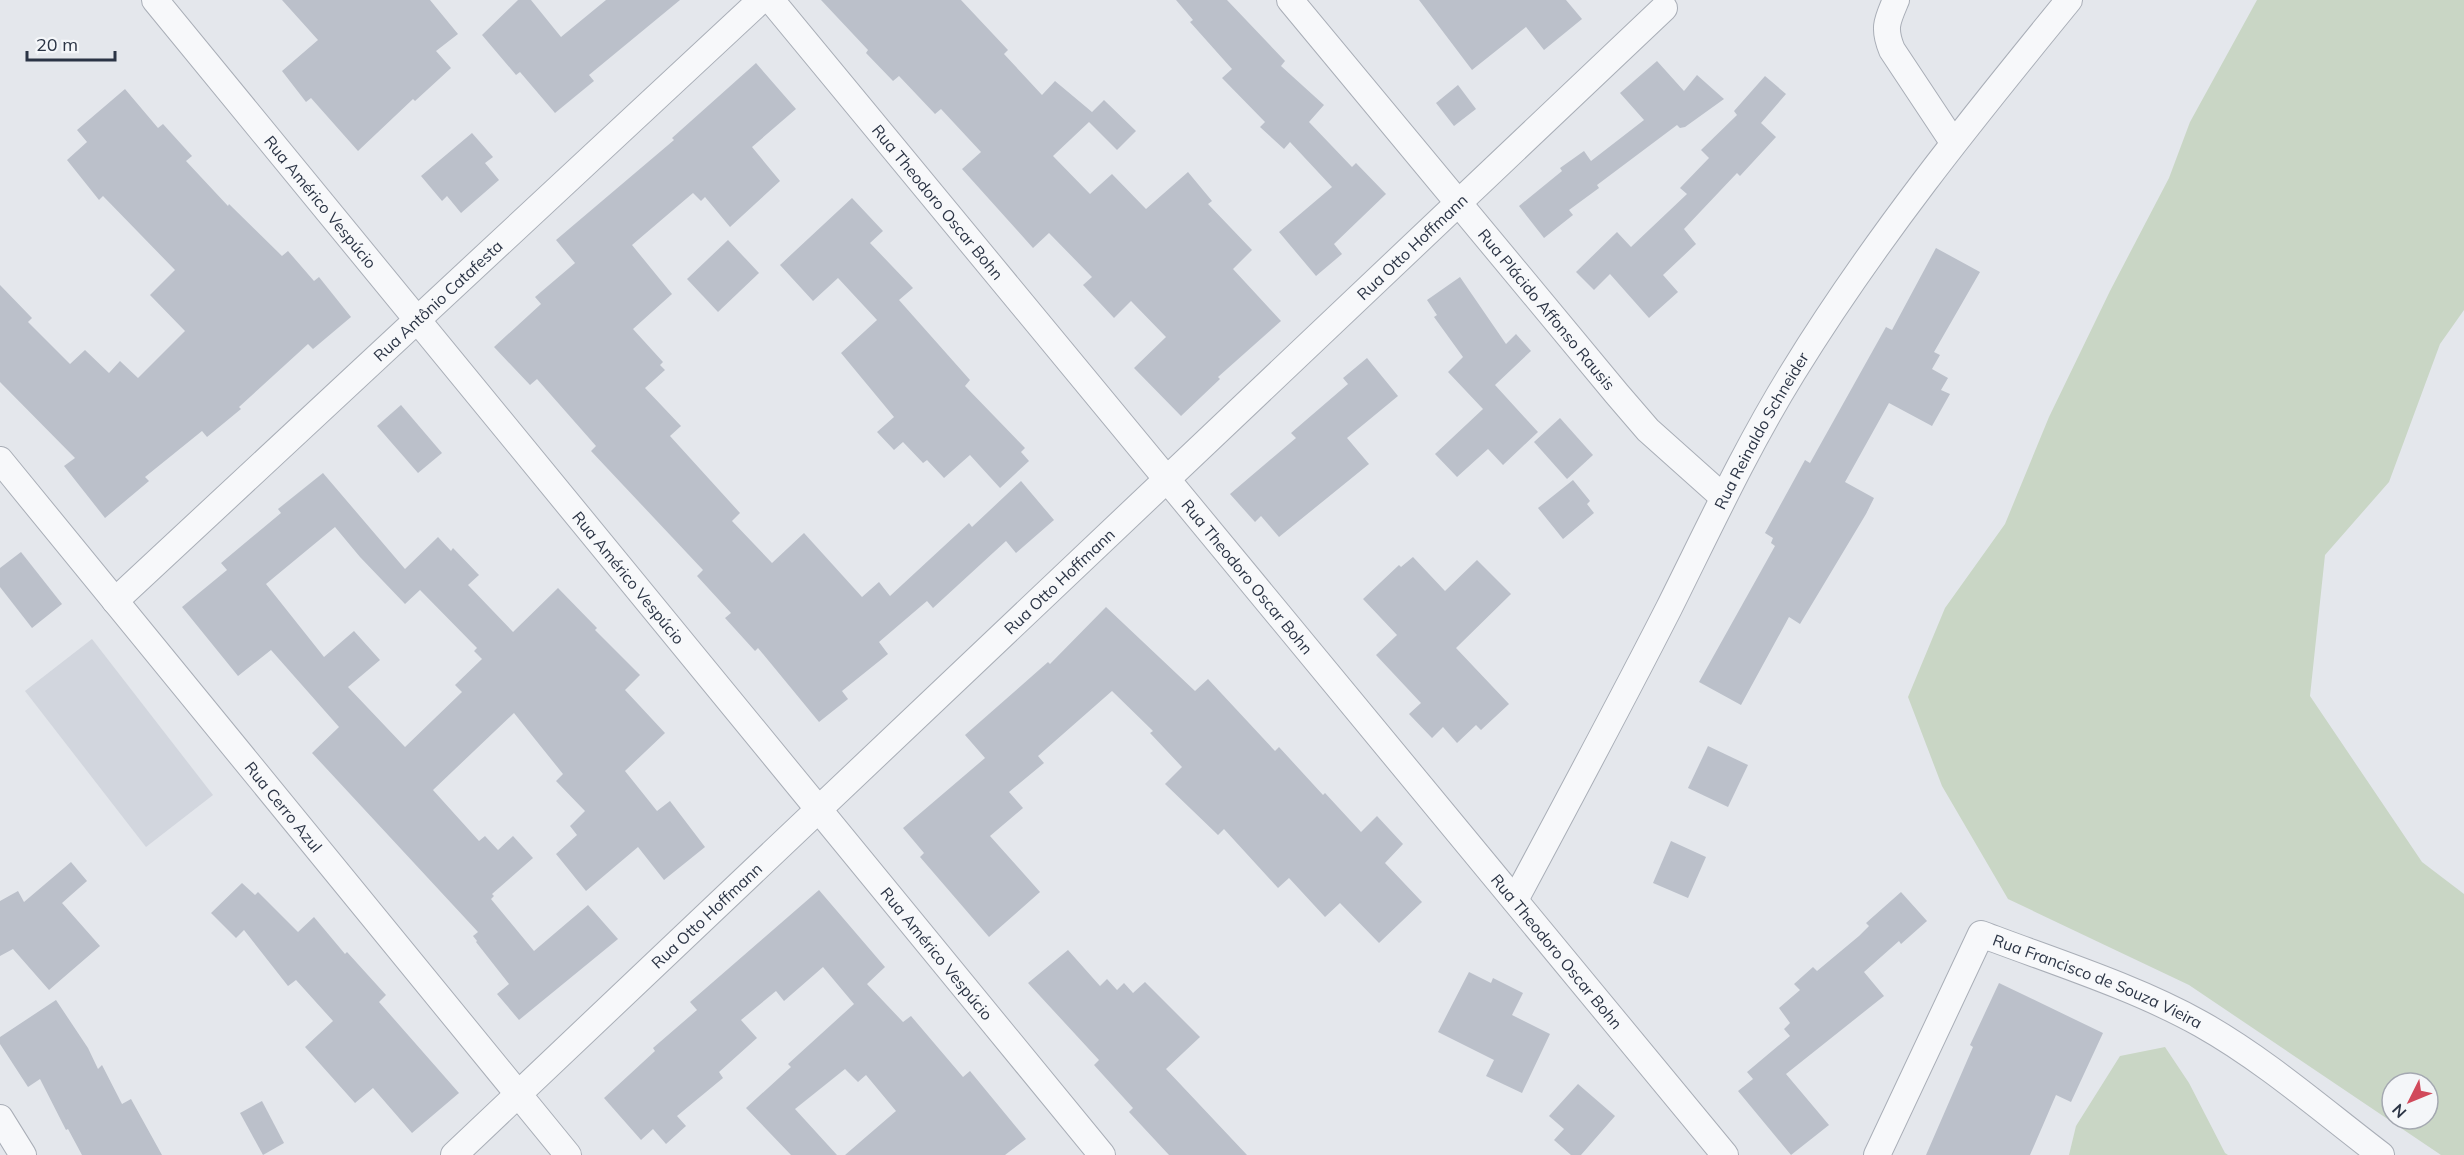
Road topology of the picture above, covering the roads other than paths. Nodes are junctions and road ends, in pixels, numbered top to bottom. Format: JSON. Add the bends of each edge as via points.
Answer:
{"nodes":[{"id":1,"x":154,"y":0,"type":"edge"},
{"id":2,"x":761,"y":0,"type":"edge"},
{"id":3,"x":771,"y":0,"type":"edge"},
{"id":4,"x":1290,"y":0,"type":"edge"},
{"id":5,"x":1896,"y":0,"type":"edge"},
{"id":6,"x":2069,"y":0,"type":"edge"},
{"id":7,"x":1664,"y":8,"type":"dead end"},
{"id":8,"x":1953,"y":142,"type":"junction"},
{"id":9,"x":1458,"y":203,"type":"junction"},
{"id":10,"x":417,"y":320,"type":"junction"},
{"id":11,"x":0,"y":460,"type":"edge"},
{"id":12,"x":1167,"y":480,"type":"junction"},
{"id":13,"x":1723,"y":496,"type":"junction"},
{"id":14,"x":115,"y":601,"type":"junction"},
{"id":15,"x":818,"y":810,"type":"junction"},
{"id":16,"x":1515,"y":900,"type":"junction"},
{"id":17,"x":518,"y":1094,"type":"junction"},
{"id":18,"x":0,"y":1118,"type":"edge"},
{"id":19,"x":1090,"y":1151,"type":"edge"},
{"id":20,"x":23,"y":1155,"type":"edge"},
{"id":21,"x":454,"y":1155,"type":"edge"},
{"id":22,"x":568,"y":1155,"type":"edge"},
{"id":23,"x":1725,"y":1155,"type":"edge"},
{"id":24,"x":1877,"y":1155,"type":"edge"},
{"id":25,"x":2381,"y":1155,"type":"edge"}],
"edges":[{"from":1,"to":10,"type":"street","name":"Rua Américo Vespúcio"},
{"from":2,"to":10,"type":"street","name":"Rua Antônio Catafesta"},
{"from":3,"to":12,"type":"street","name":"Rua Theodoro Oscar Bohn"},
{"from":4,"to":9,"type":"street","name":"Rua Plácido Affonso Rausis"},
{"from":5,"to":8,"type":"street","via":[[1886,22],[1886,37]]},
{"from":6,"to":8,"type":"street","name":"Rua Reinaldo Schneider"},
{"from":7,"to":9,"type":"street","name":"Rua Otto Hoffmann"},
{"from":8,"to":13,"type":"street","name":"Rua Reinaldo Schneider","via":[[1865,263],[1792,373]]},
{"from":9,"to":12,"type":"street","name":"Rua Otto Hoffmann"},
{"from":9,"to":13,"type":"street","name":"Rua Plácido Affonso Rausis","via":[[1648,430]]},
{"from":10,"to":14,"type":"street","name":"Rua Antônio Catafesta"},
{"from":10,"to":15,"type":"street","name":"Rua Américo Vespúcio"},
{"from":11,"to":14,"type":"street","name":"Rua Cerro Azul"},
{"from":12,"to":15,"type":"street","name":"Rua Otto Hoffmann"},
{"from":12,"to":16,"type":"street","name":"Rua Theodoro Oscar Bohn"},
{"from":13,"to":16,"type":"street","name":"Rua Reinaldo Schneider"},
{"from":14,"to":17,"type":"street","name":"Rua Cerro Azul"},
{"from":15,"to":17,"type":"street","name":"Rua Otto Hoffmann"},
{"from":15,"to":19,"type":"street","name":"Rua Américo Vespúcio"},
{"from":16,"to":23,"type":"street","name":"Rua Theodoro Oscar Bohn"},
{"from":17,"to":21,"type":"street","name":"Rua Otto Hoffmann"},
{"from":17,"to":22,"type":"street","name":"Rua Cerro Azul"},
{"from":18,"to":20,"type":"street"},
{"from":24,"to":25,"type":"street","name":"Rua Francisco de Souza Vieira","via":[[1981,934],[2149,999],[2199,1023],[2244,1050]]}]}
